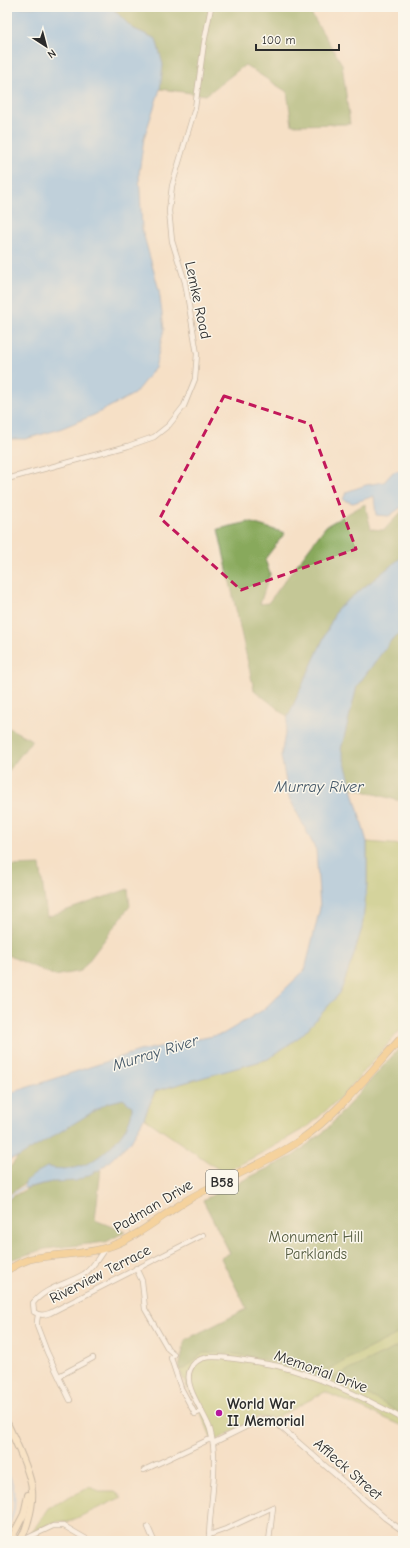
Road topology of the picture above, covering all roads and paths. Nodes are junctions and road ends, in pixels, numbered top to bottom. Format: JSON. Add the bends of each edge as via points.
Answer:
{"nodes":[{"id":1,"x":211,"y":7,"type":"edge"},
{"id":2,"x":7,"y":479,"type":"edge"},
{"id":3,"x":403,"y":1036,"type":"edge"},
{"id":4,"x":203,"y":1235,"type":"dead end"},
{"id":5,"x":105,"y":1248,"type":"junction"},
{"id":6,"x":136,"y":1268,"type":"junction"},
{"id":7,"x":7,"y":1270,"type":"edge"},
{"id":8,"x":38,"y":1315,"type":"junction"},
{"id":9,"x":93,"y":1358,"type":"dead end"},
{"id":10,"x":59,"y":1376,"type":"junction"},
{"id":11,"x":70,"y":1400,"type":"dead end"},
{"id":12,"x":202,"y":1411,"type":"junction"},
{"id":13,"x":403,"y":1419,"type":"edge"},
{"id":14,"x":7,"y":1423,"type":"edge"},
{"id":15,"x":213,"y":1442,"type":"junction"},
{"id":16,"x":26,"y":1470,"type":"junction"},
{"id":17,"x":144,"y":1470,"type":"dead end"},
{"id":18,"x":148,"y":1527,"type":"dead end"},
{"id":19,"x":403,"y":1531,"type":"edge"},
{"id":20,"x":209,"y":1534,"type":"junction"},
{"id":21,"x":10,"y":1541,"type":"edge"},
{"id":22,"x":20,"y":1541,"type":"edge"},
{"id":23,"x":90,"y":1541,"type":"edge"},
{"id":24,"x":154,"y":1541,"type":"edge"},
{"id":25,"x":209,"y":1541,"type":"edge"},
{"id":26,"x":269,"y":1541,"type":"edge"}],
"edges":[{"from":1,"to":2,"type":"street","name":"Lemke Road","via":[[195,108],[172,186],[169,211],[172,241],[185,282],[198,354],[195,379],[184,406],[169,425],[154,437]]},
{"from":3,"to":5,"type":"main road","name":"Padman Drive","number":"B58","via":[[331,1115],[298,1142],[204,1190],[130,1236]]},
{"from":4,"to":6,"type":"street","name":"Riverview Terrace"},
{"from":5,"to":7,"type":"main road","name":"Padman Drive","number":"B58","via":[[30,1260]]},
{"from":5,"to":8,"type":"street","name":"Riverview Terrace","via":[[84,1274],[56,1286],[36,1300],[33,1307]]},
{"from":6,"to":8,"type":"street","name":"Riverview Terrace","via":[[50,1313]]},
{"from":6,"to":12,"type":"street","via":[[142,1281],[145,1309],[174,1354],[171,1358],[181,1388],[195,1414]]},
{"from":8,"to":10,"type":"street","via":[[37,1326]]},
{"from":9,"to":10,"type":"street"},
{"from":10,"to":11,"type":"street"},
{"from":12,"to":13,"type":"street","name":"Memorial Drive","via":[[190,1388],[190,1370],[202,1358],[218,1357],[293,1370],[359,1395]]},
{"from":12,"to":15,"type":"street","name":"Memorial Drive"},
{"from":14,"to":16,"type":"main road"},
{"from":15,"to":17,"type":"street","name":"Affleck Street","via":[[208,1440]]},
{"from":15,"to":19,"type":"street","name":"Affleck Street","via":[[262,1419],[274,1421]]},
{"from":15,"to":20,"type":"street","name":"Memorial Drive","via":[[213,1489]]},
{"from":16,"to":21,"type":"main road","via":[[27,1505]]},
{"from":16,"to":22,"type":"main road","via":[[32,1487],[32,1500],[26,1529]]},
{"from":18,"to":24,"type":"street"},
{"from":20,"to":25,"type":"street","name":"Memorial Drive"},
{"from":20,"to":26,"type":"street","via":[[273,1507]]},
{"from":22,"to":23,"type":"street","via":[[53,1526],[64,1526]]}]}
